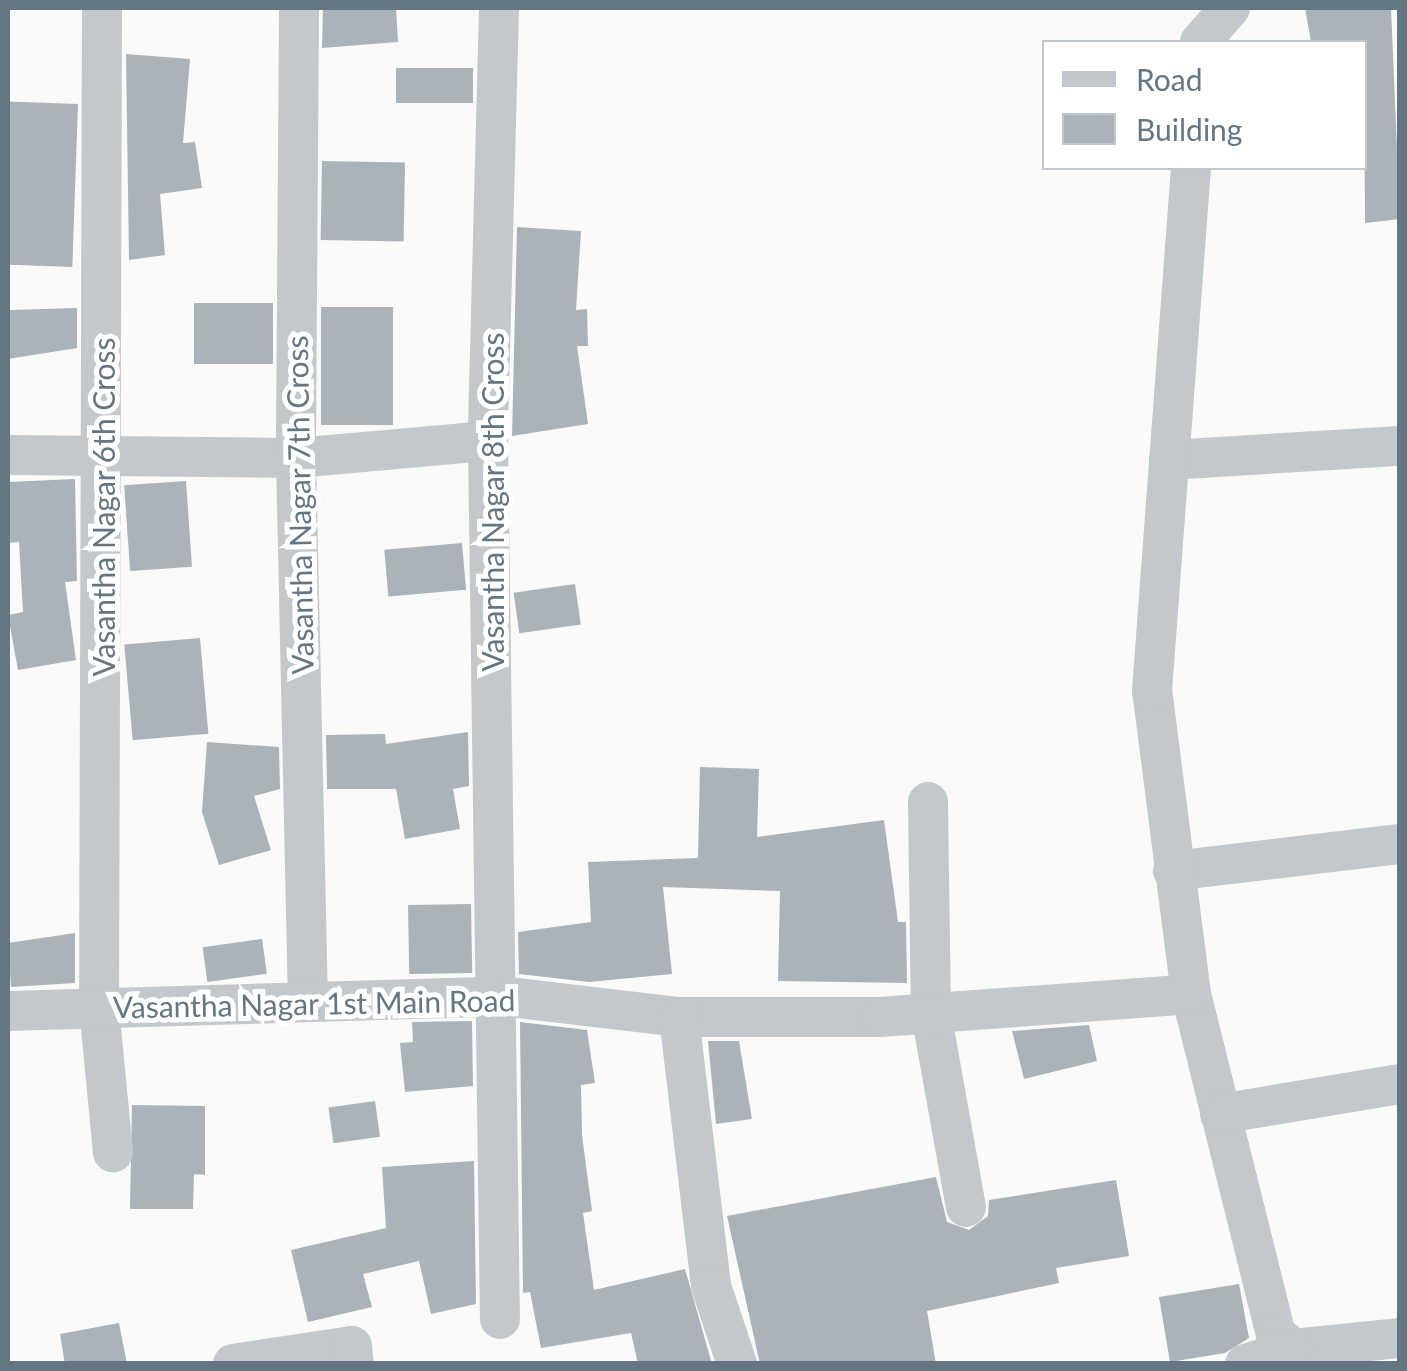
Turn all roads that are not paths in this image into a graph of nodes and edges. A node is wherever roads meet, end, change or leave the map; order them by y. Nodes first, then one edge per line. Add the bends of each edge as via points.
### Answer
1 (102, 8) edge
2 (299, 8) edge
3 (499, 8) edge
4 (1230, 8) edge
5 (1202, 40) edge
6 (1191, 170) edge
7 (488, 441) junction
8 (1400, 446) edge
9 (8, 455) edge
10 (104, 458) junction
11 (296, 458) junction
12 (1169, 460) junction
13 (928, 802) dead end
14 (1400, 844) edge
15 (1173, 871) junction
16 (1191, 994) junction
17 (500, 996) junction
18 (308, 1002) junction
19 (99, 1007) junction
20 (8, 1011) edge
21 (931, 1013) junction
22 (680, 1016) junction
23 (1400, 1084) edge
24 (1220, 1114) junction
25 (113, 1152) dead end
26 (966, 1207) dead end
27 (500, 1319) dead end
28 (1400, 1338) edge
29 (1293, 1349) junction
30 (232, 1364) edge
31 (354, 1364) edge
32 (737, 1364) edge
33 (1244, 1364) edge

1 - 10 street, Vasantha Nagar 6th Cross
2 - 11 street, Vasantha Nagar 7th Cross
3 - 7 street, Vasantha Nagar 8th Cross
4 - 5 street
6 - 12 street
7 - 11 street
7 - 17 street, Vasantha Nagar 8th Cross
8 - 12 street
9 - 10 street
10 - 11 street
10 - 19 street, Vasantha Nagar 6th Cross
11 - 18 street, Vasantha Nagar 7th Cross
12 - 15 street via 1152,691
13 - 21 street
14 - 15 street
15 - 16 street
16 - 21 street, Vasantha Nagar 1st Main Road
16 - 24 street
17 - 18 street, Vasantha Nagar 1st Main Road
17 - 22 street, Vasantha Nagar 1st Main Road
17 - 27 street, Vasantha Nagar 8th Cross
18 - 19 street, Vasantha Nagar 1st Main Road
19 - 20 street, Vasantha Nagar 1st Main Road
19 - 25 street, Vasantha Nagar 6th Cross
21 - 22 street, Vasantha Nagar 1st Main Road
21 - 26 street
22 - 32 street via 712,1286
23 - 24 street
24 - 29 street via 1267,1310
28 - 29 street
29 - 33 street
30 - 31 street via 352,1346

